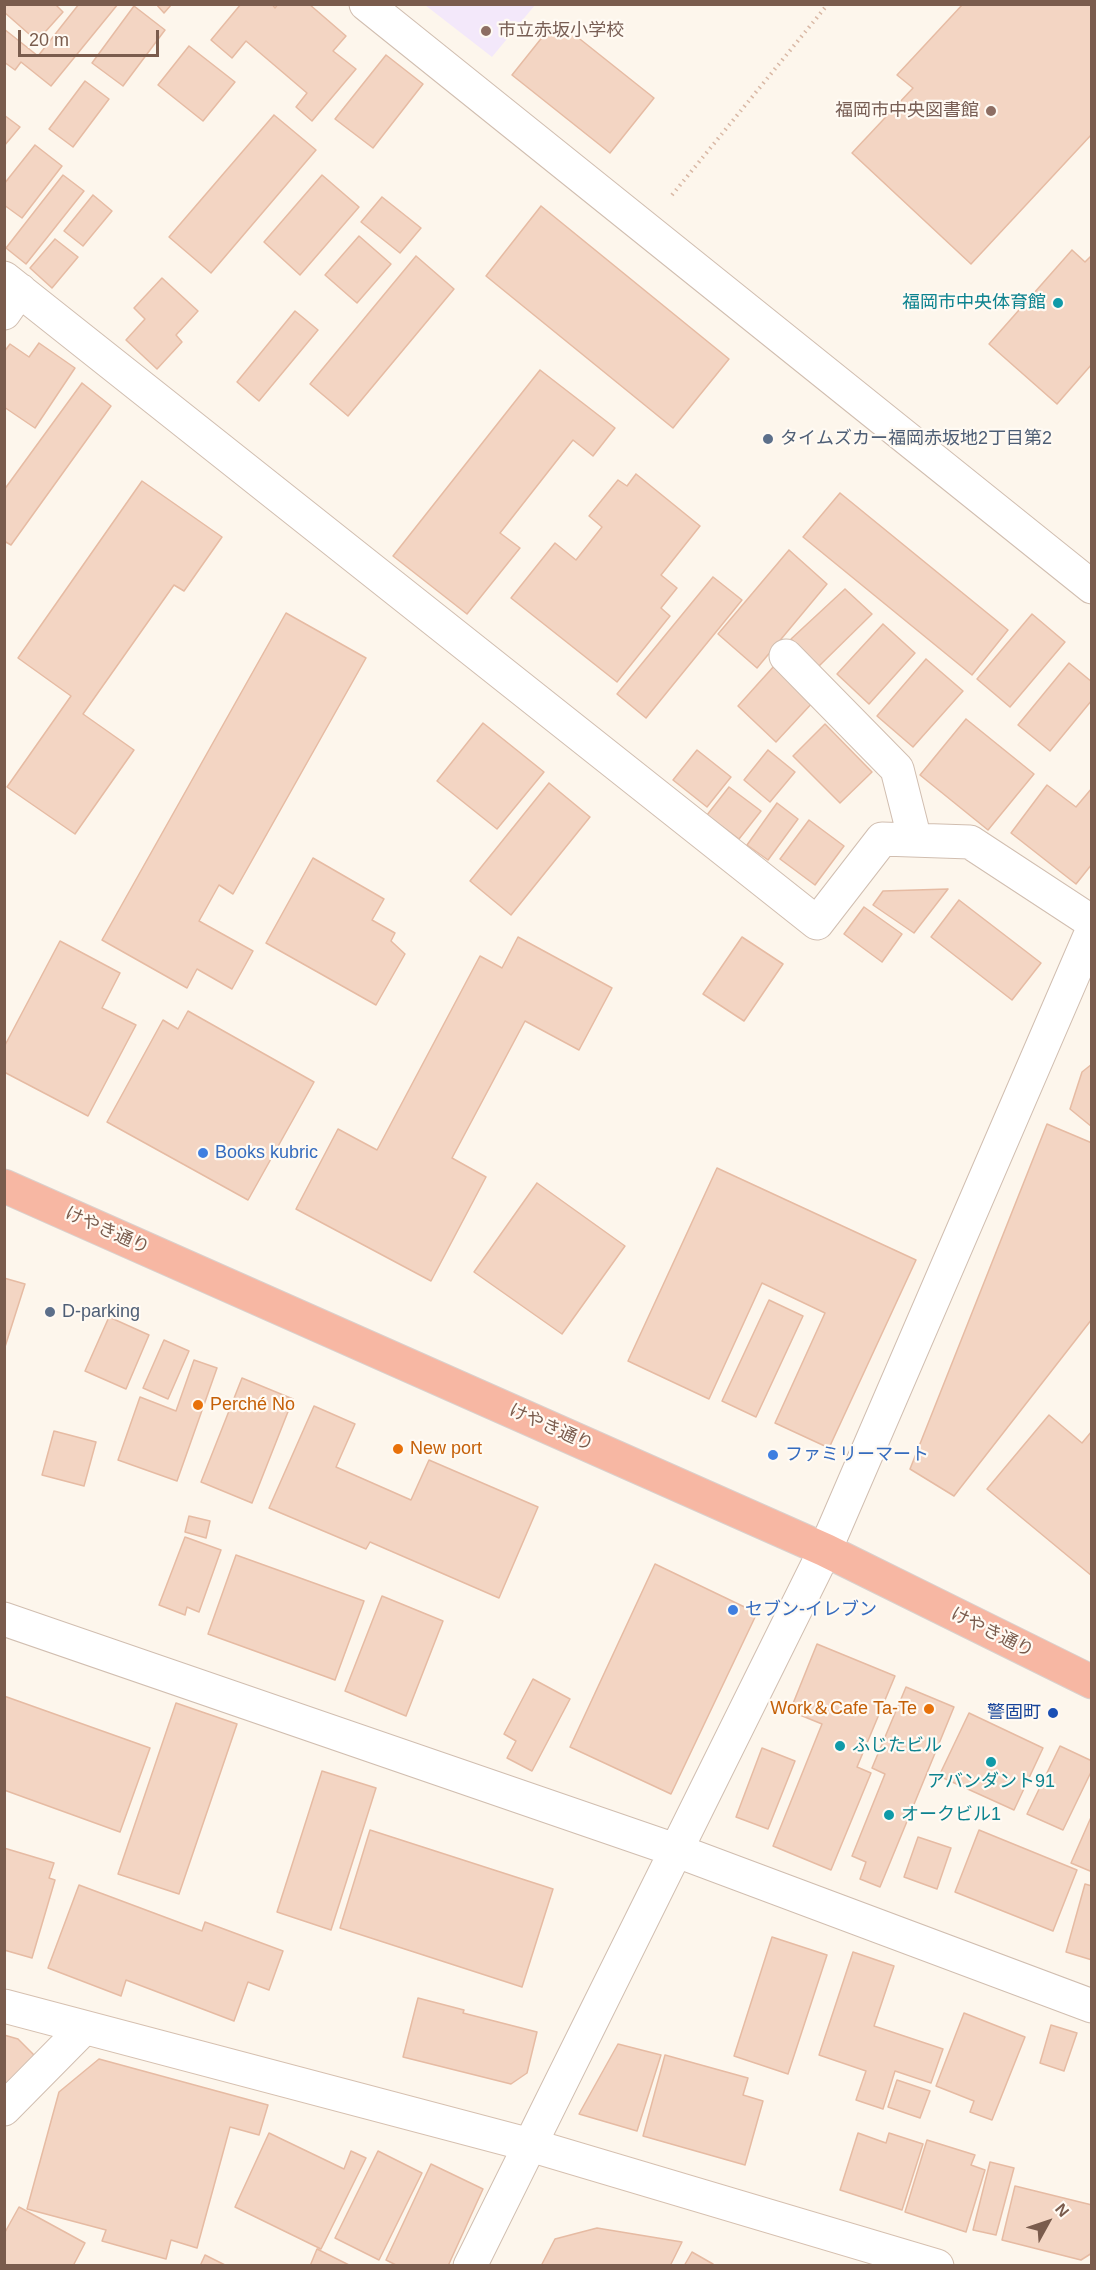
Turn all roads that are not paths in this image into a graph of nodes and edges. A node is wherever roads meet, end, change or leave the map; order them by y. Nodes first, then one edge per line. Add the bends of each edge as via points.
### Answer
1 (366, 4) edge
2 (10, 294) edge
3 (1092, 587) edge
4 (786, 656) dead end
5 (915, 840) junction
6 (1092, 922) edge
7 (1092, 931) edge
8 (4, 1186) edge
9 (825, 1550) junction
10 (4, 1619) edge
11 (1092, 1682) edge
12 (675, 1850) junction
13 (4, 2006) edge
14 (1092, 2006) edge
15 (83, 2029) junction
16 (4, 2109) edge
17 (530, 2145) junction
18 (470, 2265) edge
19 (937, 2265) edge

1 - 3 street
2 - 5 street via 817,923 882,839
4 - 5 street via 897,770
5 - 6 street via 970,842
7 - 9 street
8 - 9 highway, けやき通り
9 - 11 highway, けやき通り
9 - 12 street
10 - 12 street
12 - 14 street
12 - 17 street
13 - 15 street
15 - 16 street
15 - 17 street
17 - 18 street
17 - 19 street

